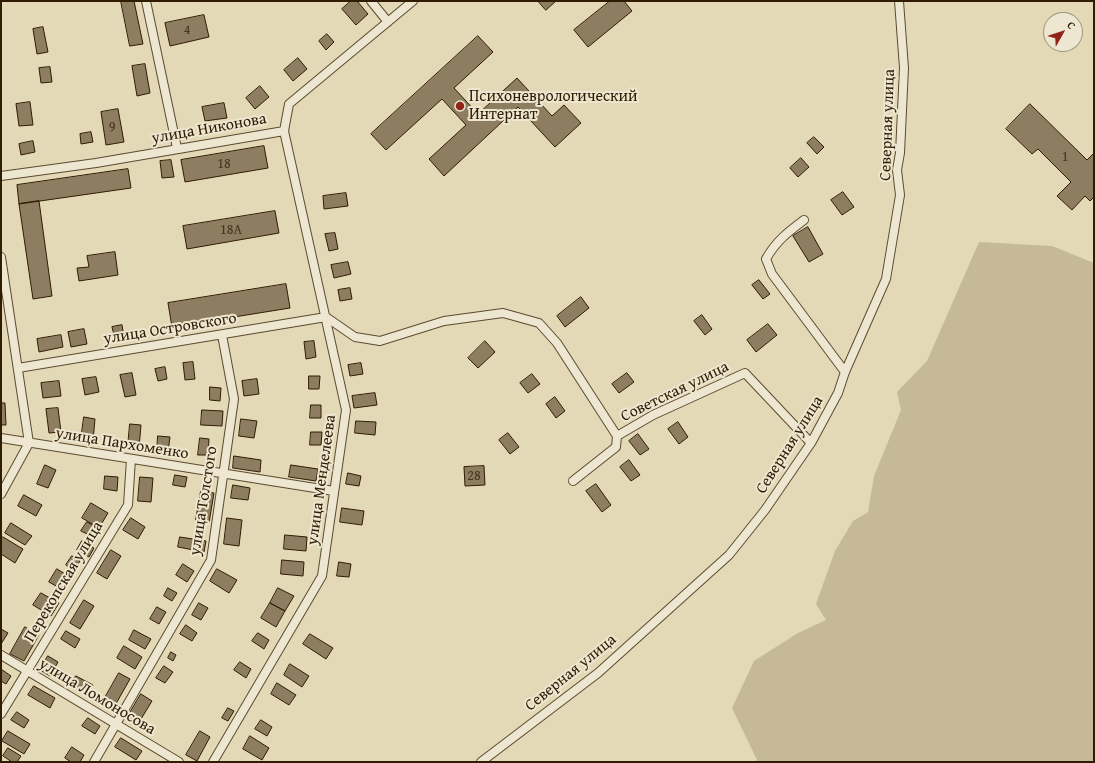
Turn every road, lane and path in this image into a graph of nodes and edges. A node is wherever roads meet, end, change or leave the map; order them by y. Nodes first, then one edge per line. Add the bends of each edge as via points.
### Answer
1 (146, 1) edge
2 (371, 1) edge
3 (413, 1) edge
4 (899, 1) edge
5 (388, 22) junction
6 (284, 131) junction
7 (177, 148) junction
8 (1, 176) edge
9 (804, 220) dead end
10 (1, 257) edge
11 (326, 317) junction
12 (222, 334) junction
13 (18, 368) junction
14 (845, 372) junction
15 (617, 436) junction
16 (1, 438) edge
17 (811, 443) junction
18 (29, 444) junction
19 (131, 459) junction
20 (224, 474) junction
21 (573, 481) dead end
22 (334, 490) junction
23 (1, 494) edge
24 (1, 655) edge
25 (27, 671) junction
26 (1, 714) edge
27 (116, 724) junction
28 (94, 762) edge
29 (179, 762) edge
30 (213, 762) edge
31 (481, 762) edge

1 - 7 street
2 - 5 street
3 - 5 street, улица Никонова
4 - 14 street, Северная улица via 904,68 897,170 900,195 886,279
5 - 6 street, улица Никонова via 289,104
6 - 7 street, улица Никонова
6 - 11 street, улица Менделеева
7 - 8 street, улица Никонова via 96,163
9 - 14 street via 772,247 766,259 772,274
10 - 13 street
11 - 12 street, улица Островского
11 - 15 street, Советская улица via 355,337 380,341 444,321 503,313 539,323 557,343
11 - 22 street, улица Менделеева via 346,410
12 - 13 street, улица Островского
12 - 20 street, улица Толстого via 234,399
13 - 18 street
14 - 17 street, Северная улица via 838,393
15 - 17 street, Советская улица via 653,415 745,373
15 - 21 street, Советская улица via 616,447
16 - 18 street, улица Пархоменко
17 - 31 street, Северная улица via 765,510 728,555 598,673
18 - 19 street, улица Пархоменко
18 - 23 street
19 - 20 street, улица Пархоменко
19 - 25 street, Перекопская улица via 128,505
20 - 22 street, улица Пархоменко
20 - 27 street, улица Толстого via 211,560
22 - 30 street, улица Менделеева via 322,576
24 - 25 street, улица Ломоносова
25 - 26 street, Перекопская улица
25 - 27 street, улица Ломоносова
27 - 28 street, улица Толстого
27 - 29 street, улица Ломоносова

